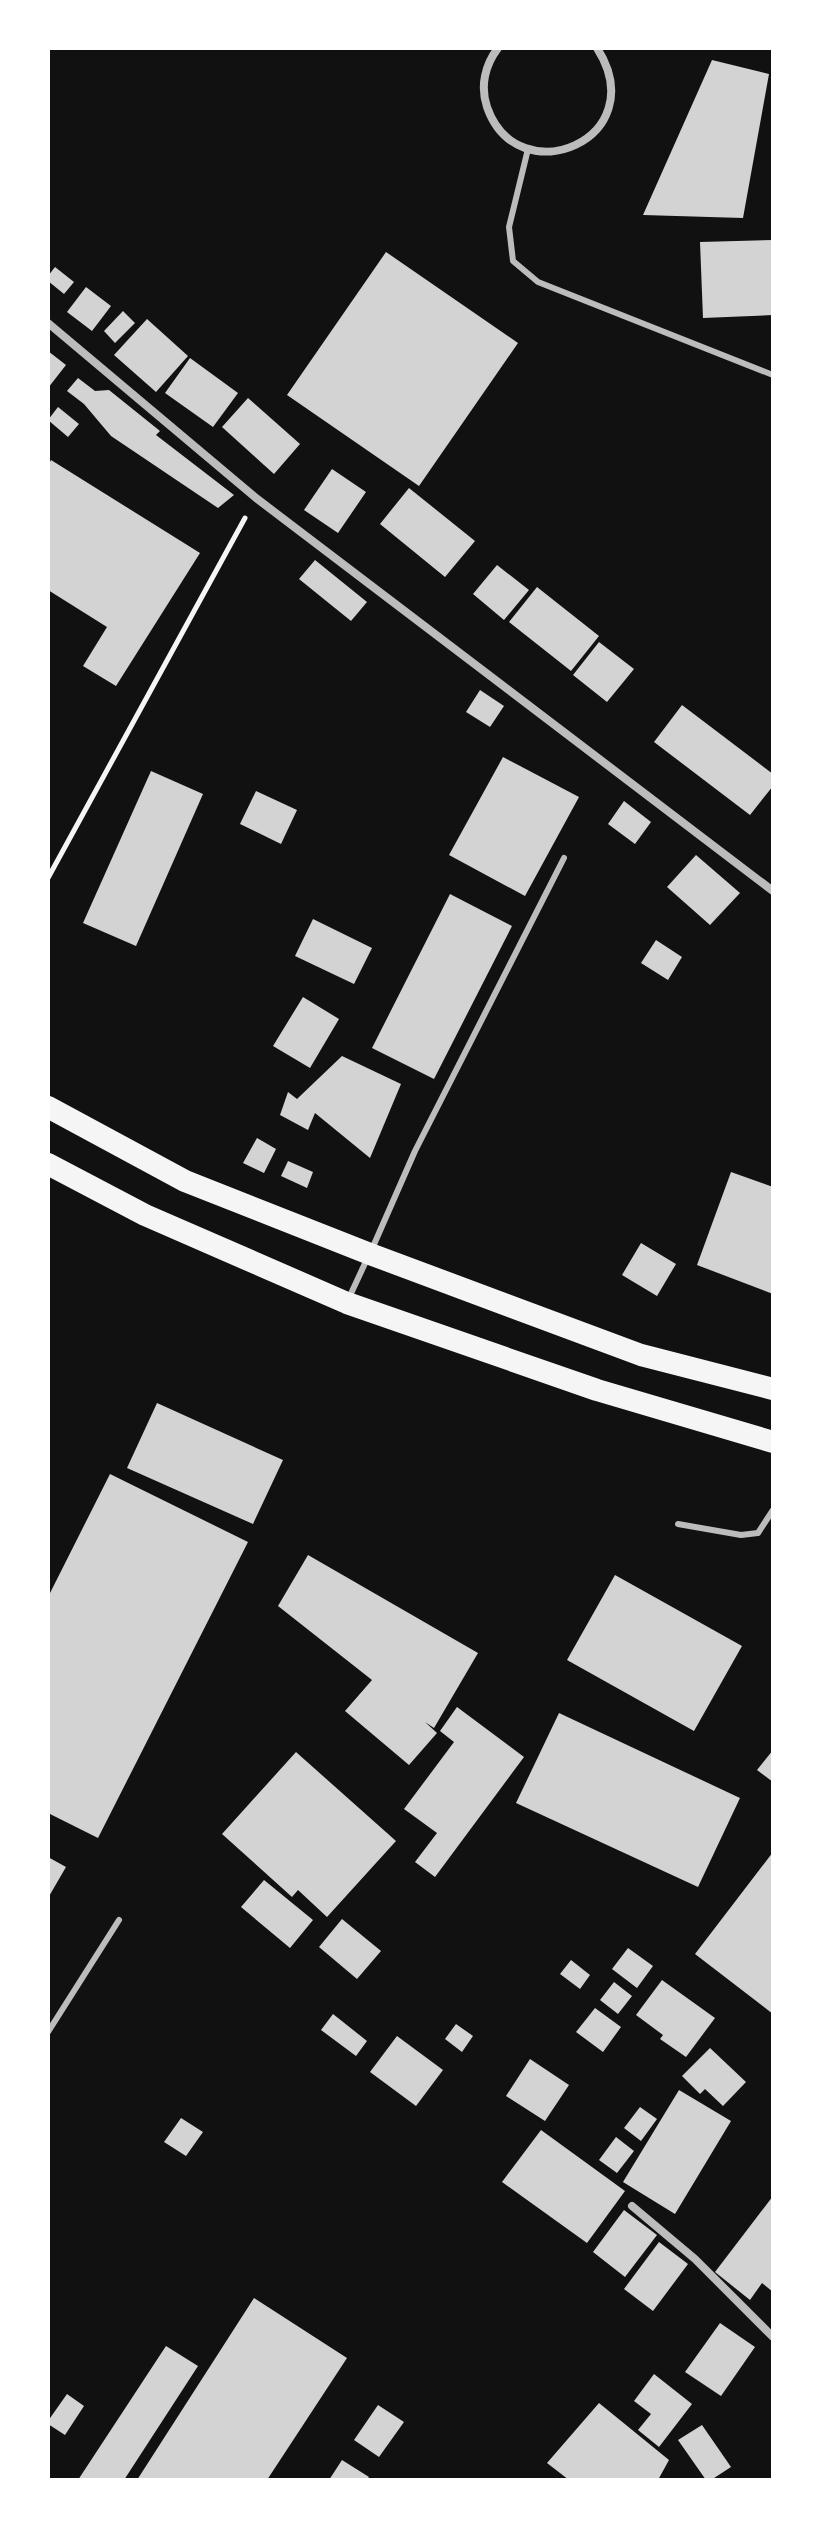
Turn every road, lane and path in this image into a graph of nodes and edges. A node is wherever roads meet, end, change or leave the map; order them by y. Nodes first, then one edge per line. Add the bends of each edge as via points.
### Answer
1 (597, 48) edge
2 (495, 49) edge
3 (528, 149) junction
4 (48, 323) edge
5 (773, 375) edge
6 (256, 498) junction
7 (564, 858) dead end
8 (48, 878) edge
9 (773, 891) edge
10 (48, 1107) edge
11 (48, 1164) edge
12 (370, 1254) junction
13 (347, 1303) junction
14 (773, 1389) edge
15 (773, 1442) edge
16 (773, 1510) edge
17 (678, 1524) dead end
18 (119, 1920) dead end
19 (48, 2032) edge
20 (632, 2206) dead end
21 (773, 2337) edge

1 - 3 street via 612,83 602,123 569,148
2 - 3 street via 485,72 484,96 491,118 506,137
3 - 5 lane via 509,227 513,261 538,282
4 - 6 street
6 - 8 path
6 - 9 street
7 - 12 lane via 415,1151
10 - 12 highway via 185,1181
11 - 13 highway via 145,1215
12 - 13 lane
12 - 14 highway via 641,1355
13 - 15 highway via 597,1390
16 - 17 lane via 758,1533
18 - 19 lane
20 - 21 street via 695,2259

